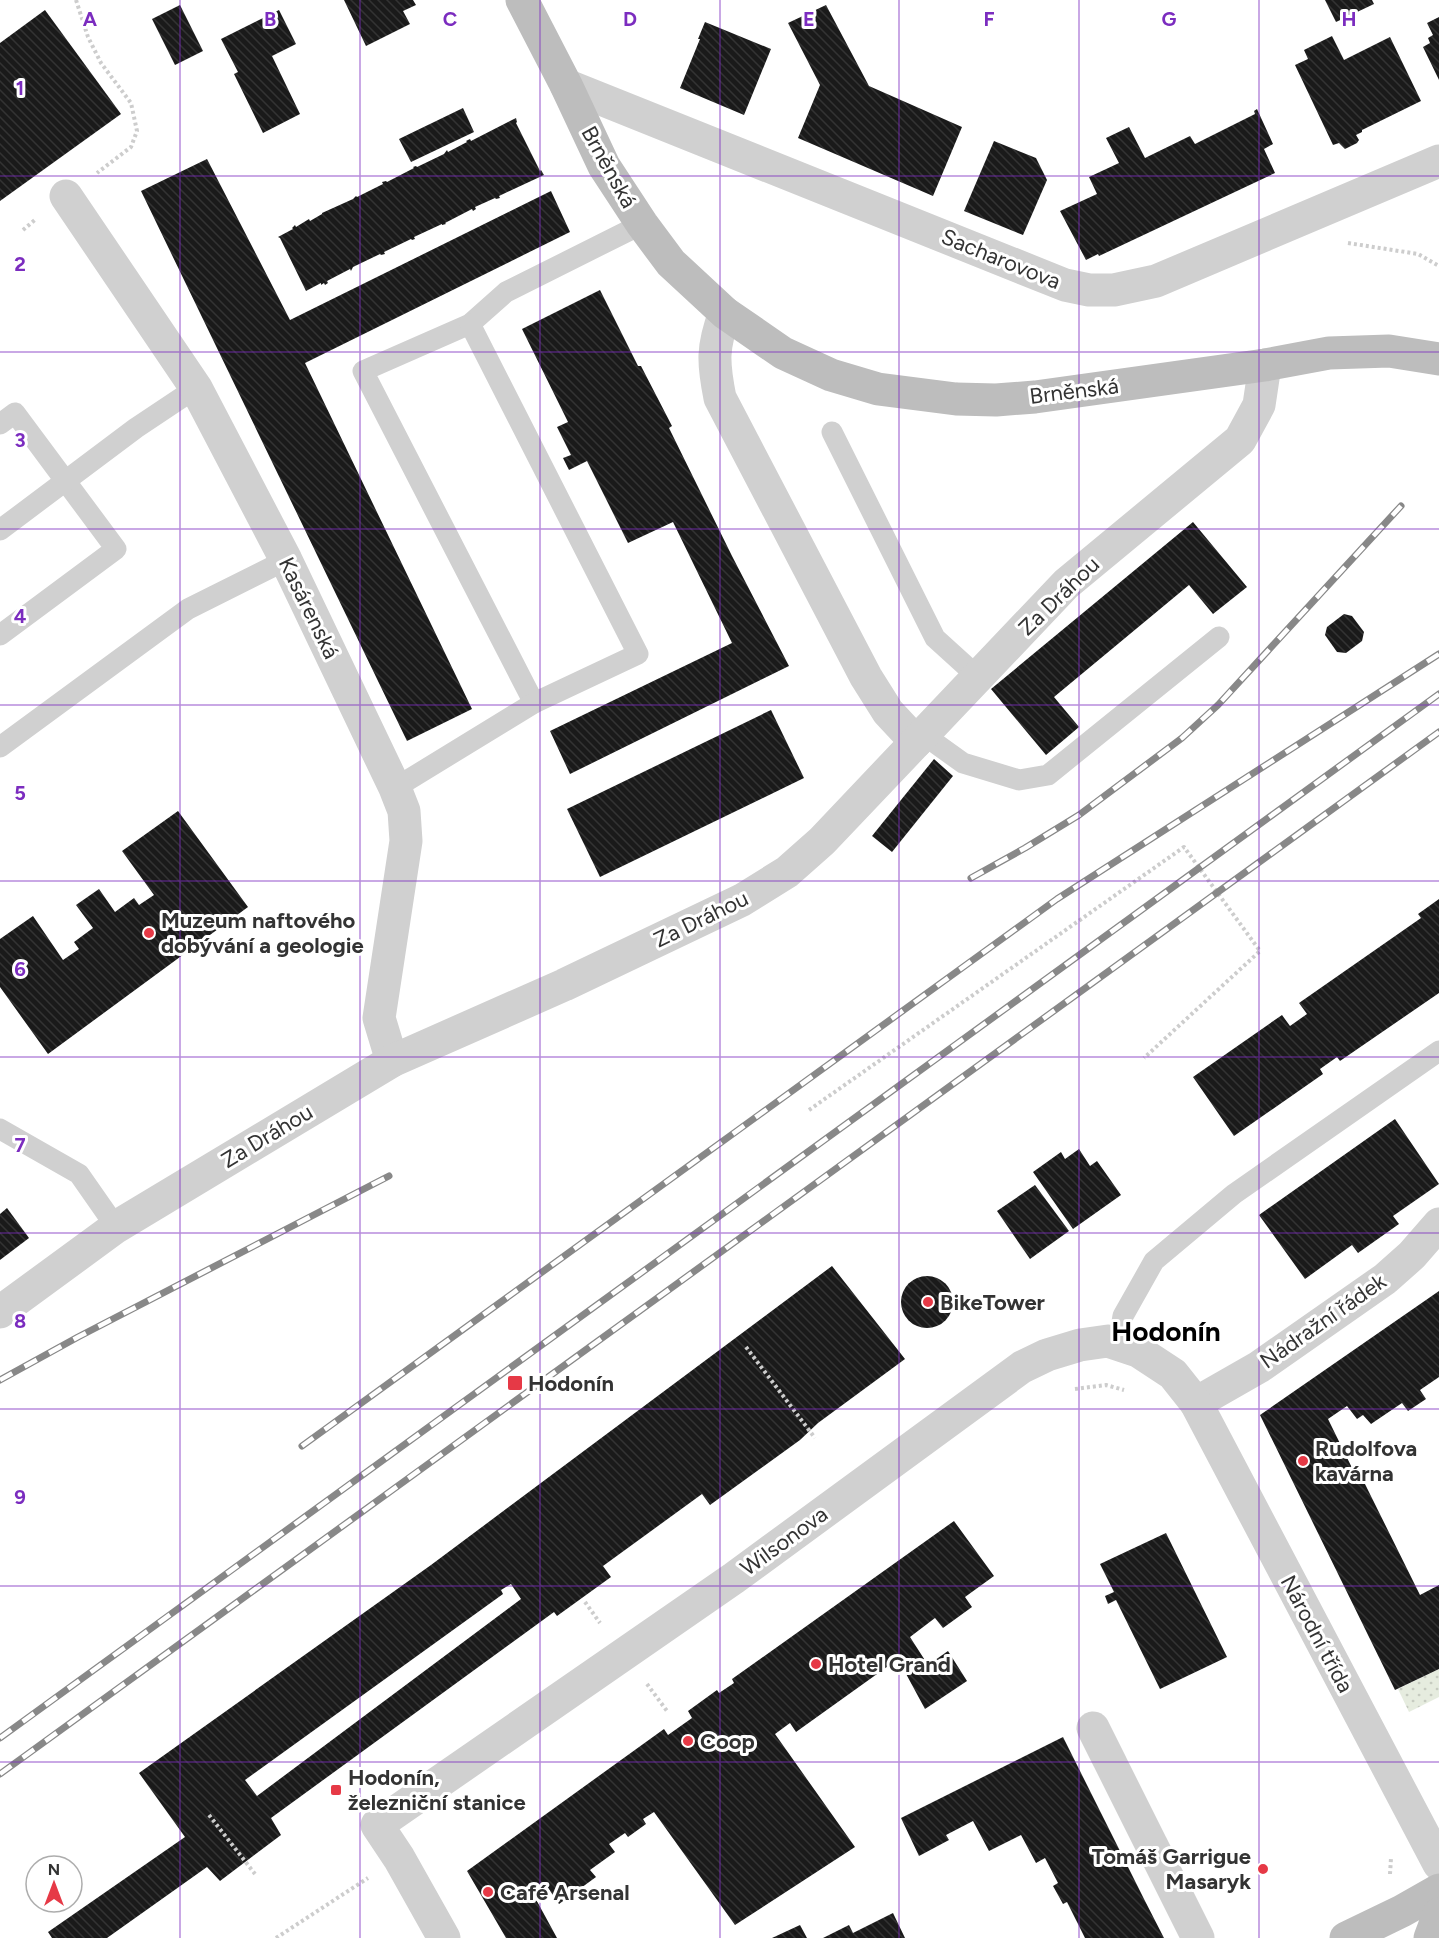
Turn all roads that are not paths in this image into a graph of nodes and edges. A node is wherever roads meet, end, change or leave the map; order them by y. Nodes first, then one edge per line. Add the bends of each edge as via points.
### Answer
1 (522, 0) edge
2 (566, 85) junction
3 (1439, 161) edge
4 (66, 196) road end
5 (642, 224) junction
6 (725, 313) junction
7 (470, 324) junction
8 (1439, 359) edge
9 (1265, 365) junction
10 (196, 388) junction
11 (0, 424) edge
12 (832, 432) dead end
13 (66, 481) junction
14 (0, 530) edge
15 (286, 560) junction
16 (0, 635) edge
17 (1219, 636) dead end
18 (978, 677) junction
19 (534, 703) junction
20 (920, 738) junction
21 (0, 747) edge
22 (395, 788) junction
23 (1439, 1051) edge
24 (392, 1061) junction
25 (0, 1129) edge
26 (1439, 1224) edge
27 (116, 1227) junction
28 (0, 1312) edge
29 (1118, 1345) junction
30 (1196, 1404) junction
31 (1094, 1728) dead end
32 (1439, 1864) edge
33 (1439, 1890) edge
34 (1439, 1914) edge
35 (444, 1938) edge
36 (1198, 1938) edge
37 (1346, 1938) edge
38 (1430, 1938) edge

1 - 2 main road, Brněnská
2 - 3 street, Sacharovova via 1065,285 1089,290 1114,290 1156,280
2 - 5 main road, Brněnská via 604,166
4 - 10 street, Kasárenská
5 - 6 main road, Brněnská via 671,263
5 - 7 lane via 506,292
6 - 9 main road, Brněnská via 783,353 831,375 878,388 956,399 1035,397
6 - 20 street via 714,349 720,398 866,677 888,712
7 - 19 lane via 638,654
7 - 19 lane via 363,371
8 - 9 main road, Brněnská via 1389,351 1341,352
9 - 18 street, Za Dráhou via 1259,405 1240,440 1066,584
10 - 13 lane
10 - 15 street, Kasárenská
11 - 13 lane via 15,413
12 - 18 lane via 935,638
13 - 14 lane
13 - 16 lane via 116,549
15 - 21 lane via 188,609
15 - 22 street, Kasárenská
17 - 20 lane via 1048,775 1018,780 963,763
18 - 20 street, Za Dráhou
19 - 22 lane
20 - 24 street, Za Dráhou via 822,841 787,872 742,900
22 - 24 street, Kasárenská via 404,811 406,841 379,1018
23 - 29 lane via 1234,1194 1154,1261 1123,1316
24 - 27 street, Za Dráhou
25 - 27 lane via 79,1174
26 - 30 street, Nádražní řádek via 1385,1279 1259,1367
27 - 28 street, Za Dráhou
29 - 30 street, Wilsonova via 1138,1351 1173,1374
29 - 35 street, Wilsonova via 1108,1341 1080,1345 1022,1366 734,1578 377,1825
30 - 32 street, Národní třída
31 - 36 street
33 - 37 main road
34 - 38 main road

